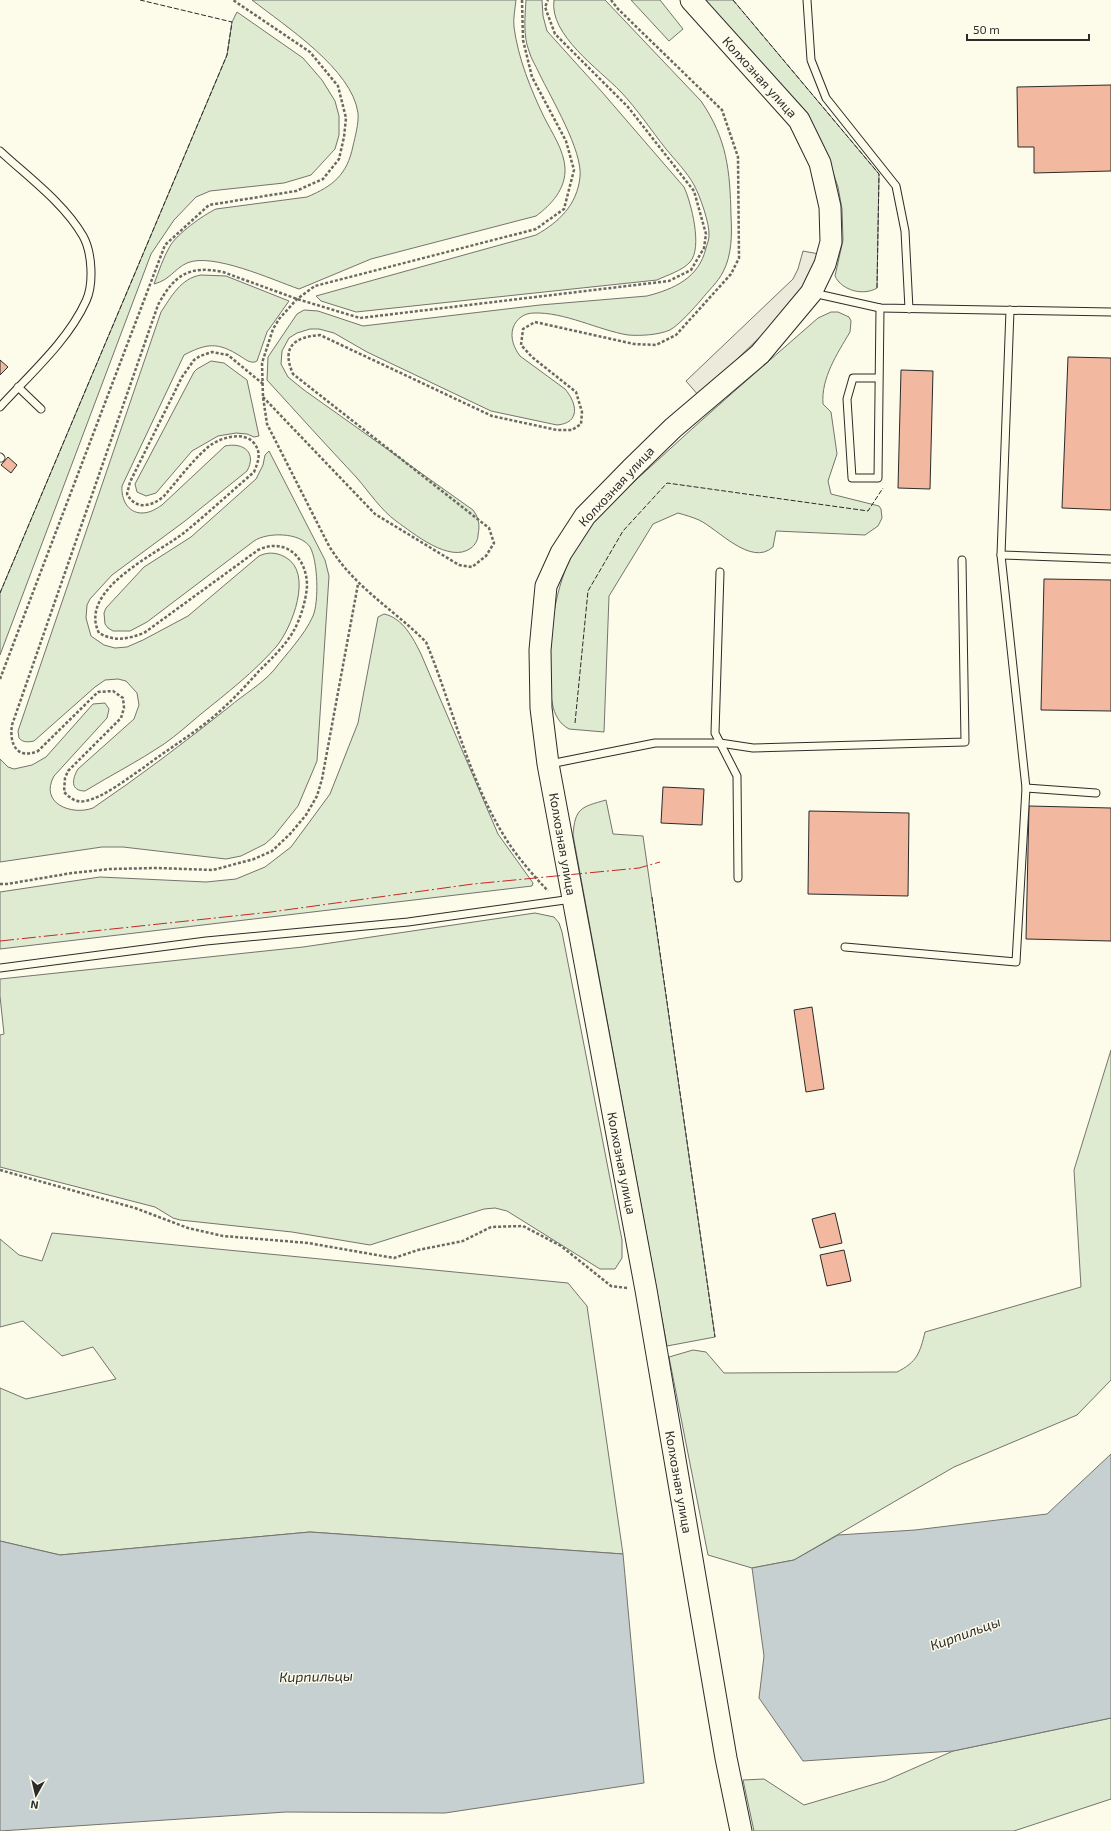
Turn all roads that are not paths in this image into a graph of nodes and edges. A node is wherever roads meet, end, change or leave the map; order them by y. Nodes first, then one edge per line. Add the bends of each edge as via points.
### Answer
1 (692, 0) edge
2 (808, 0) edge
3 (0, 151) edge
4 (811, 293) junction
5 (880, 308) junction
6 (909, 309) junction
7 (1010, 310) junction
8 (1111, 312) edge
9 (879, 378) junction
10 (18, 387) junction
11 (2, 402) edge
12 (41, 409) dead end
13 (1001, 555) junction
14 (1111, 559) edge
15 (962, 560) dead end
16 (720, 572) dead end
17 (720, 743) junction
18 (548, 764) junction
19 (1026, 788) junction
20 (1096, 793) dead end
21 (738, 878) dead end
22 (566, 900) junction
23 (845, 947) dead end
24 (0, 968) edge
25 (740, 1831) edge

1 - 4 main road, Колхозная улица via 798,120 820,163 830,207 831,242 825,264
2 - 6 lane via 811,60 826,98 896,186 904,231
3 - 10 lane via 66,212 84,237 91,256 87,300 67,333
4 - 5 lane
4 - 18 main road, Колхозная улица via 760,354 673,428 585,516 561,553 546,586 540,650 541,708
5 - 6 lane
5 - 9 lane
6 - 7 lane
7 - 8 lane
7 - 13 lane
9 - 9 lane via 878,478 852,478 849,392 853,378
10 - 11 lane
10 - 12 lane
13 - 14 lane
13 - 19 lane
15 - 17 lane via 965,742 753,748
16 - 17 lane via 715,732
17 - 18 lane via 655,743
17 - 21 lane via 737,776
18 - 22 main road, Колхозная улица
19 - 20 lane
19 - 23 lane via 1016,962
22 - 24 lane via 408,922 206,941
22 - 25 main road, Колхозная улица via 646,1290

